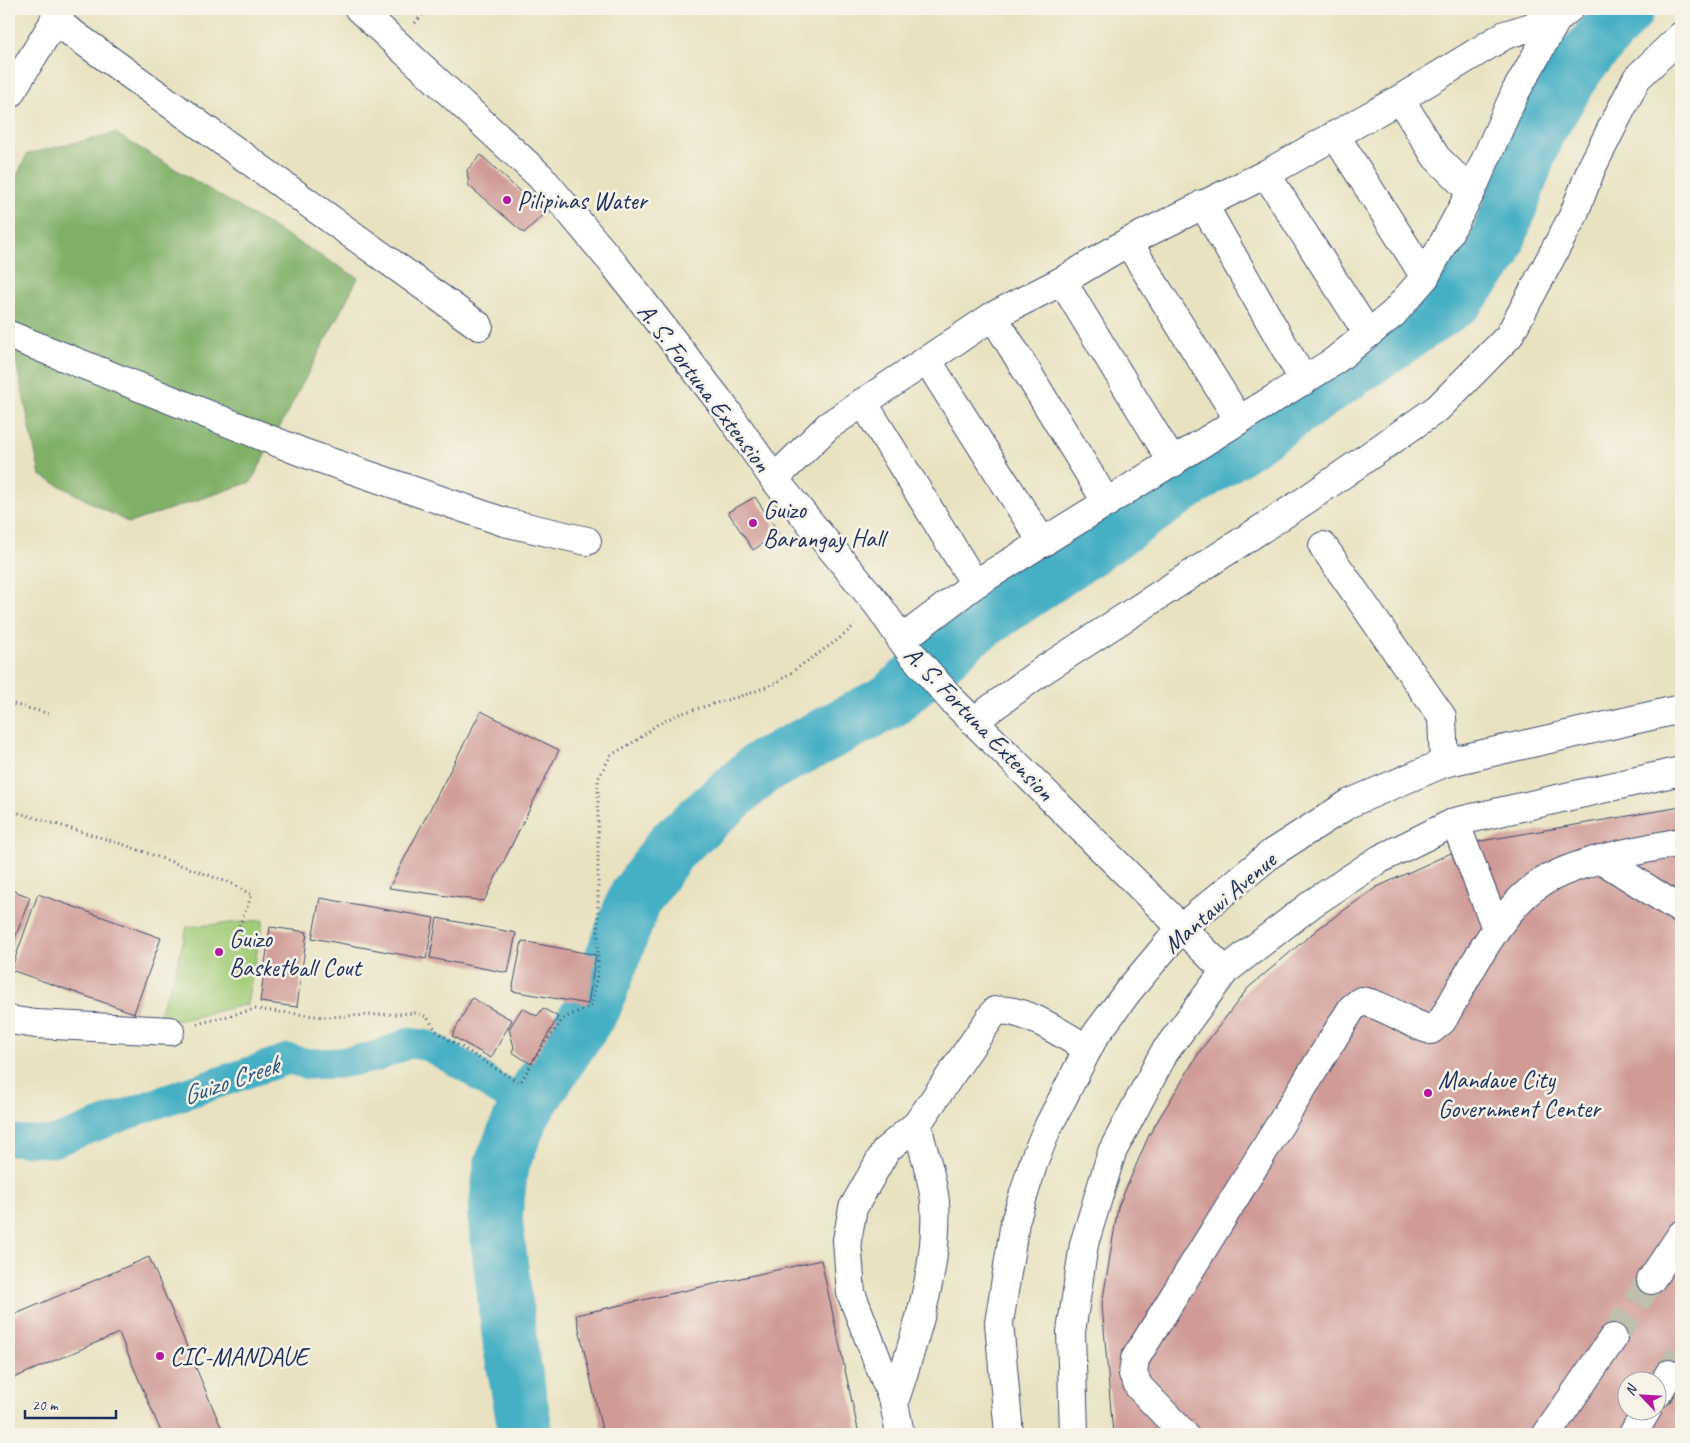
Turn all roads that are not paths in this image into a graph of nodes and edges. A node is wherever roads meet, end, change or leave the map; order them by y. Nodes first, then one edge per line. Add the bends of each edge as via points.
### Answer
1 (359, 9) edge
2 (58, 14) edge
3 (1563, 14) edge
4 (1681, 36) edge
5 (9, 95) edge
6 (1400, 99) junction
7 (1334, 135) junction
8 (1266, 174) junction
9 (1471, 192) junction
10 (1202, 204) junction
11 (1128, 242) junction
12 (1425, 277) junction
13 (1062, 281) junction
14 (994, 316) junction
15 (479, 326) dead end
16 (1368, 334) junction
17 (9, 336) edge
18 (927, 360) junction
19 (1304, 381) junction
20 (863, 402) junction
21 (1239, 420) junction
22 (1172, 463) junction
23 (774, 479) junction
24 (1107, 503) junction
25 (586, 541) dead end
26 (1043, 543) junction
27 (1323, 546) dead end
28 (975, 584) junction
29 (906, 647) junction
30 (1681, 709) edge
31 (974, 721) junction
32 (1444, 763) junction
33 (1681, 771) edge
34 (1455, 822) junction
35 (1681, 842) edge
36 (1601, 859) junction
37 (1681, 910) edge
38 (1182, 927) junction
39 (1496, 928) junction
40 (1225, 971) junction
41 (9, 1020) edge
42 (170, 1031) road end
43 (1087, 1049) junction
44 (917, 1124) junction
45 (1681, 1236) edge
46 (1651, 1280) tunnel mouth
47 (1612, 1338) tunnel mouth
48 (894, 1403) junction
49 (1641, 1420) edge
50 (900, 1434) edge
51 (1009, 1434) edge
52 (1074, 1434) edge
53 (1184, 1434) edge
54 (1547, 1434) edge
55 (1632, 1434) edge

1 - 23 street, A. S. Fortuna Extension via 540,176 616,267 718,399
2 - 5 street
2 - 15 street
3 - 6 street via 1505,35
3 - 9 street via 1516,91
4 - 31 street via 1637,78 1592,167 1572,216 1509,336 1438,408 1306,500 1039,673
6 - 7 street
6 - 9 street via 1436,157
7 - 8 street
7 - 12 street
8 - 10 street
8 - 16 street
9 - 12 street
10 - 11 street
10 - 19 street
11 - 13 street
11 - 21 street
12 - 16 street via 1393,314
13 - 14 street
13 - 22 street
14 - 18 street
14 - 24 street
16 - 19 street
17 - 25 street via 304,453 504,522
18 - 20 street
18 - 26 street
19 - 21 street
20 - 23 street via 828,426
20 - 28 street
21 - 22 street
22 - 24 street
23 - 29 street, A. S. Fortuna Extension via 878,605
24 - 26 street
26 - 28 street
27 - 32 street via 1442,717
28 - 29 street
29 - 31 street, A. S. Fortuna Extension
30 - 32 street, Mantawi Avenue
31 - 38 street, A. S. Fortuna Extension
32 - 38 street, Mantawi Avenue via 1350,803 1272,853
33 - 34 street
34 - 39 street
34 - 40 street via 1380,860 1313,903
35 - 36 street
36 - 37 street
36 - 39 street via 1560,874 1532,889
38 - 40 street, A. S. Fortuna Extension
38 - 43 street, Mantawi Avenue via 1129,990
39 - 53 street via 1442,1021 1431,1030 1372,1003 1360,1001 1352,1008 1135,1359 1133,1374 1139,1386
40 - 52 street via 1164,1053 1112,1152 1084,1244 1071,1332
41 - 42 street
43 - 44 street via 1012,1011 994,1010
43 - 51 street, Mantawi Avenue via 1044,1135 1015,1222 999,1323
44 - 48 street via 935,1201 933,1258 923,1306
44 - 48 street via 886,1150 853,1208 847,1240 851,1293
45 - 46 street
47 - 54 street
48 - 50 street
49 - 55 street

